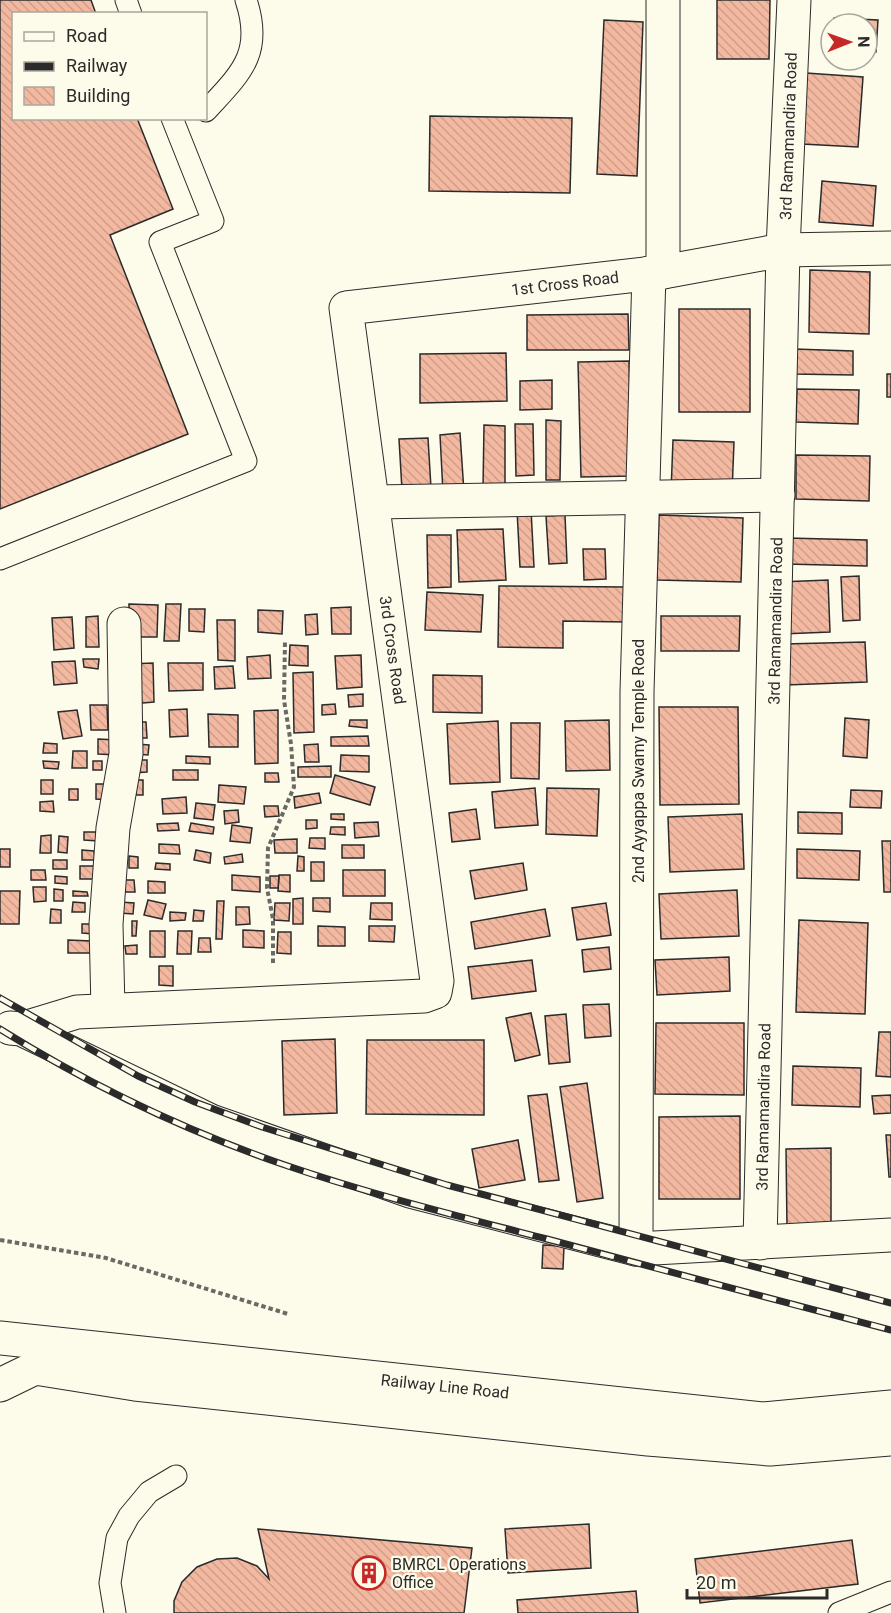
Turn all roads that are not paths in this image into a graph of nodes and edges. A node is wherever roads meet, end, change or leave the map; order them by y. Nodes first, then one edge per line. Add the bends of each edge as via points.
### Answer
1 (246, 0) edge
2 (663, 0) edge
3 (794, 0) edge
4 (207, 110) edge
5 (194, 120) edge
6 (176, 128) edge
7 (891, 248) edge
8 (783, 250) junction
9 (656, 273) junction
10 (346, 308) joint
11 (778, 495) junction
12 (642, 497) junction
13 (374, 502) junction
14 (0, 559) edge
15 (124, 624) dead end
16 (108, 1010) junction
17 (10, 1028) edge
18 (891, 1235) edge
19 (760, 1243) junction
20 (636, 1249) junction
21 (0, 1338) edge
22 (0, 1385) edge
23 (891, 1407) edge
24 (891, 1439) edge
25 (176, 1476) dead end
26 (891, 1592) edge
27 (115, 1613) edge
28 (838, 1613) edge

1 - 4 lane via 252,22 247,62
2 - 9 street, 2nd Ayyappa Swamy Temple Road
3 - 8 street, 3rd Ramamandira Road
5 - 6 lane
6 - 14 lane via 213,221 160,242 246,461
7 - 8 street, 1st Cross Road
8 - 9 street, 1st Cross Road
8 - 11 street, 3rd Ramamandira Road
9 - 10 street, 1st Cross Road
9 - 12 street, 2nd Ayyappa Swamy Temple Road
10 - 13 street, 3rd Cross Road
11 - 12 street
11 - 19 street, 3rd Ramamandira Road
12 - 13 street
12 - 20 street, 2nd Ayyappa Swamy Temple Road via 637,692
13 - 16 street, 3rd Cross Road via 437,981 435,992 424,996
15 - 16 street via 126,754 113,828 106,924
16 - 17 street via 77,1012
17 - 20 street via 211,1121 410,1191
18 - 19 street
19 - 20 street
21 - 23 street, Railway Line Road via 764,1419
22 - 24 street via 35,1368 135,1384 648,1439 770,1449
25 - 27 lane via 149,1492 117,1538 110,1582
26 - 28 lane

